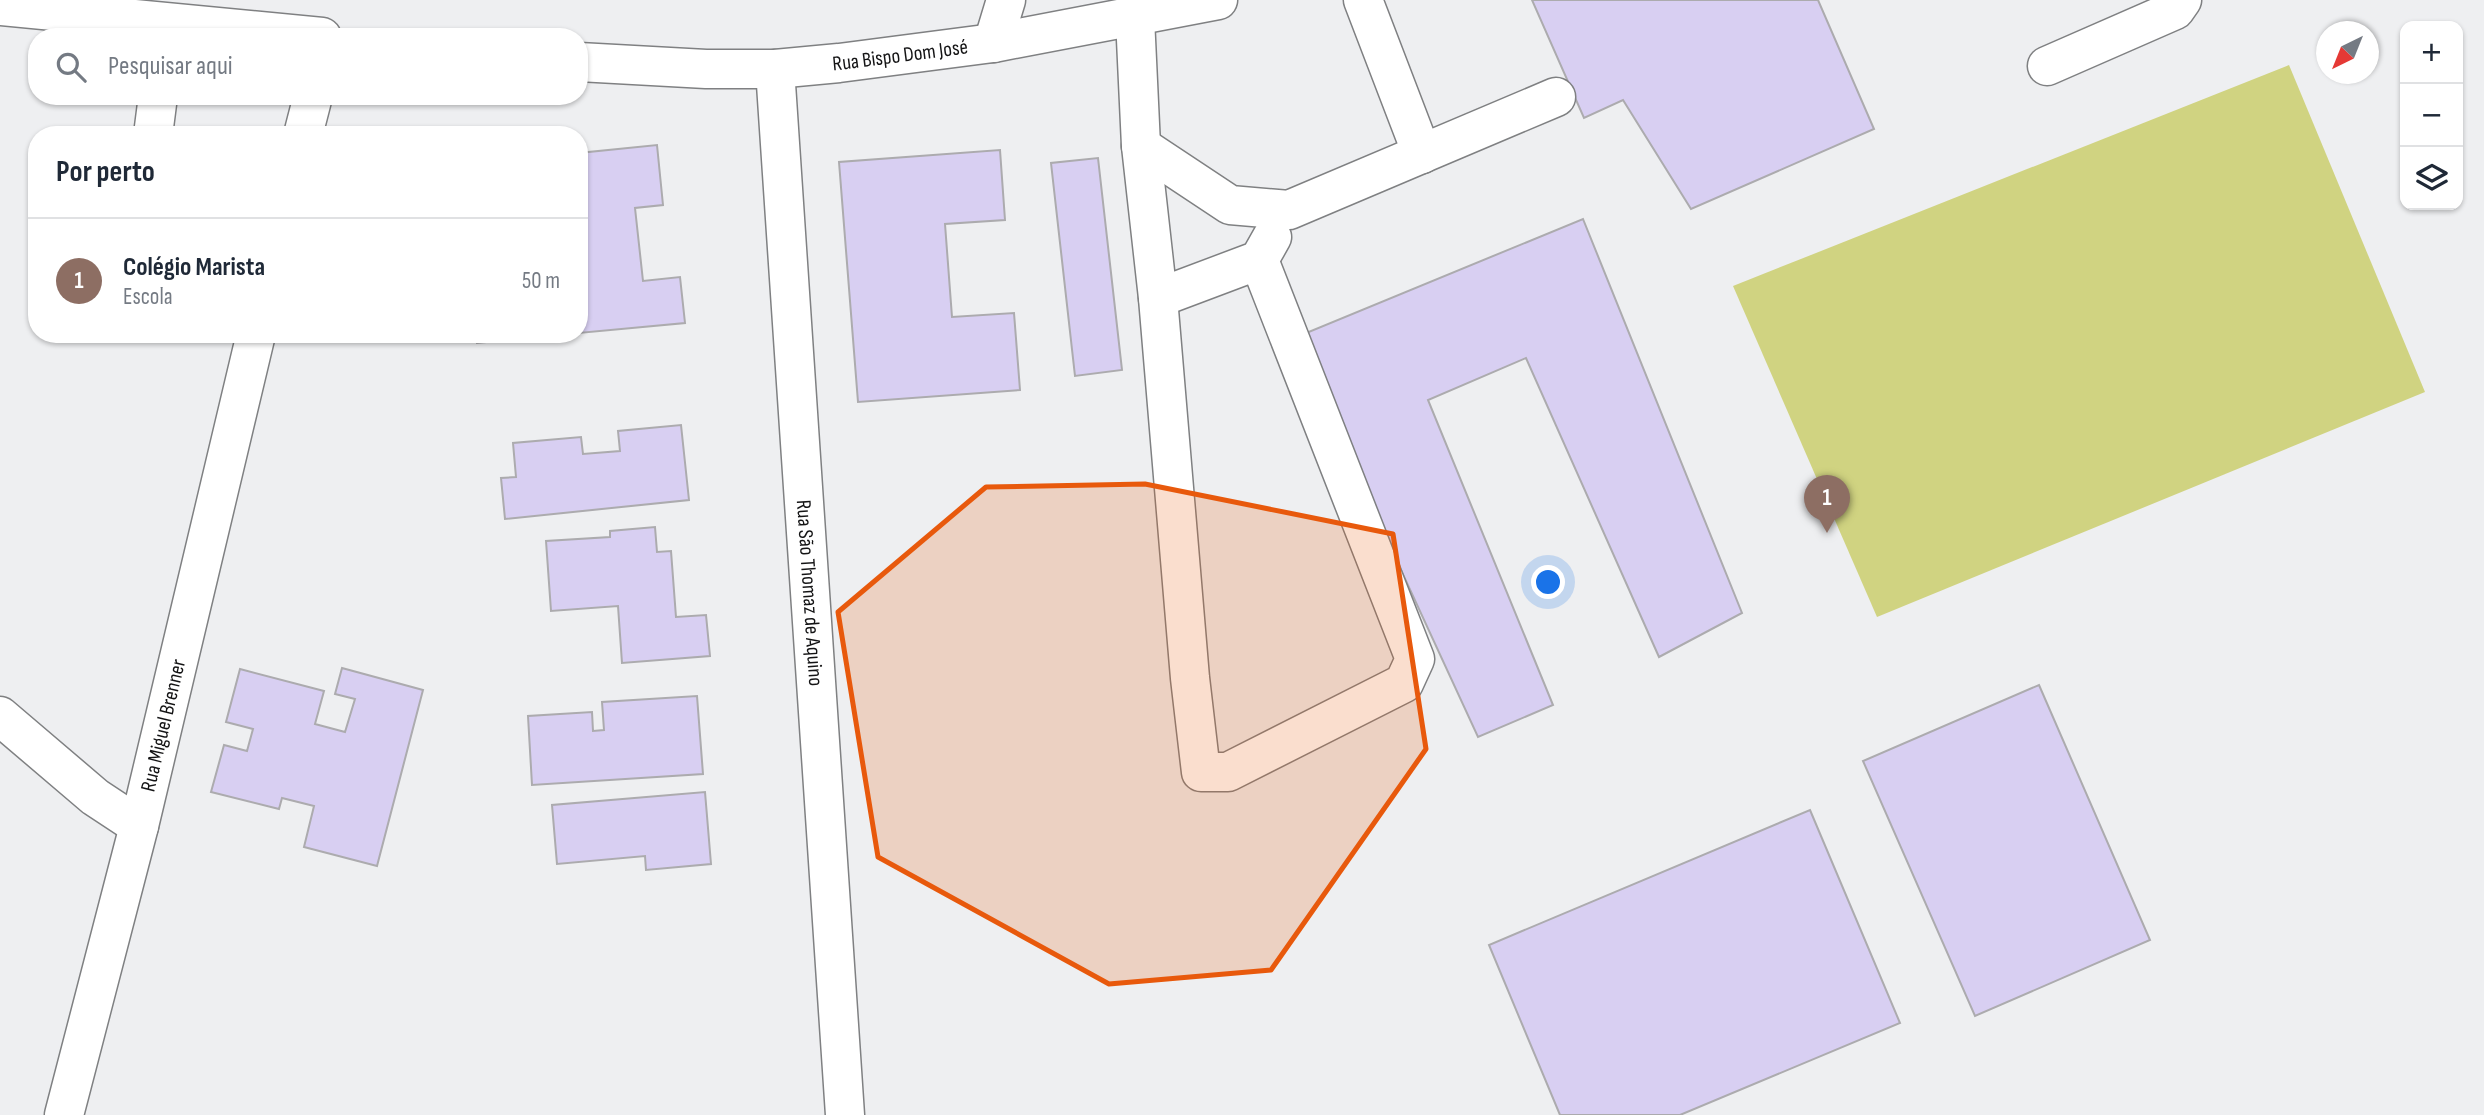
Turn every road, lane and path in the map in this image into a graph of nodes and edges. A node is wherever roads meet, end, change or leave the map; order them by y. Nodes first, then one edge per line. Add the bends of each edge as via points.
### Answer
1 (1006, 0) edge
2 (1218, 0) edge
3 (1363, 0) edge
4 (2182, 0) edge
5 (0, 6) edge
6 (1135, 18) junction
7 (154, 20) edge
8 (233, 28) edge
9 (993, 43) junction
10 (588, 62) edge
11 (2047, 66) dead end
12 (775, 69) junction
13 (1556, 97) dead end
14 (157, 105) edge
15 (311, 105) edge
16 (154, 126) edge
17 (305, 126) edge
18 (1141, 146) junction
19 (1422, 154) junction
20 (1289, 210) junction
21 (1259, 260) junction
22 (1158, 298) junction
23 (254, 343) edge
24 (0, 716) edge
25 (139, 825) junction
26 (64, 1115) edge
27 (845, 1115) edge

1 - 9 street
2 - 6 street, Rua Bispo Dom José
3 - 19 street
4 - 11 street via 2175,10
5 - 7 street
6 - 9 street, Rua Bispo Dom José
6 - 18 street
7 - 8 street
9 - 12 street, Rua Bispo Dom José
10 - 12 street, Rua Bispo Dom José
12 - 27 street, Rua São Thomaz de Aquino
13 - 19 street
14 - 16 street
15 - 17 street
18 - 20 street via 1230,205
18 - 22 street
19 - 20 street
20 - 21 street
21 - 22 street
21 - 22 street via 1415,659 1404,683 1228,772 1201,772
23 - 25 street, Rua Miguel Brenner
24 - 25 street via 95,797
25 - 26 street, Rua Miguel Brenner

